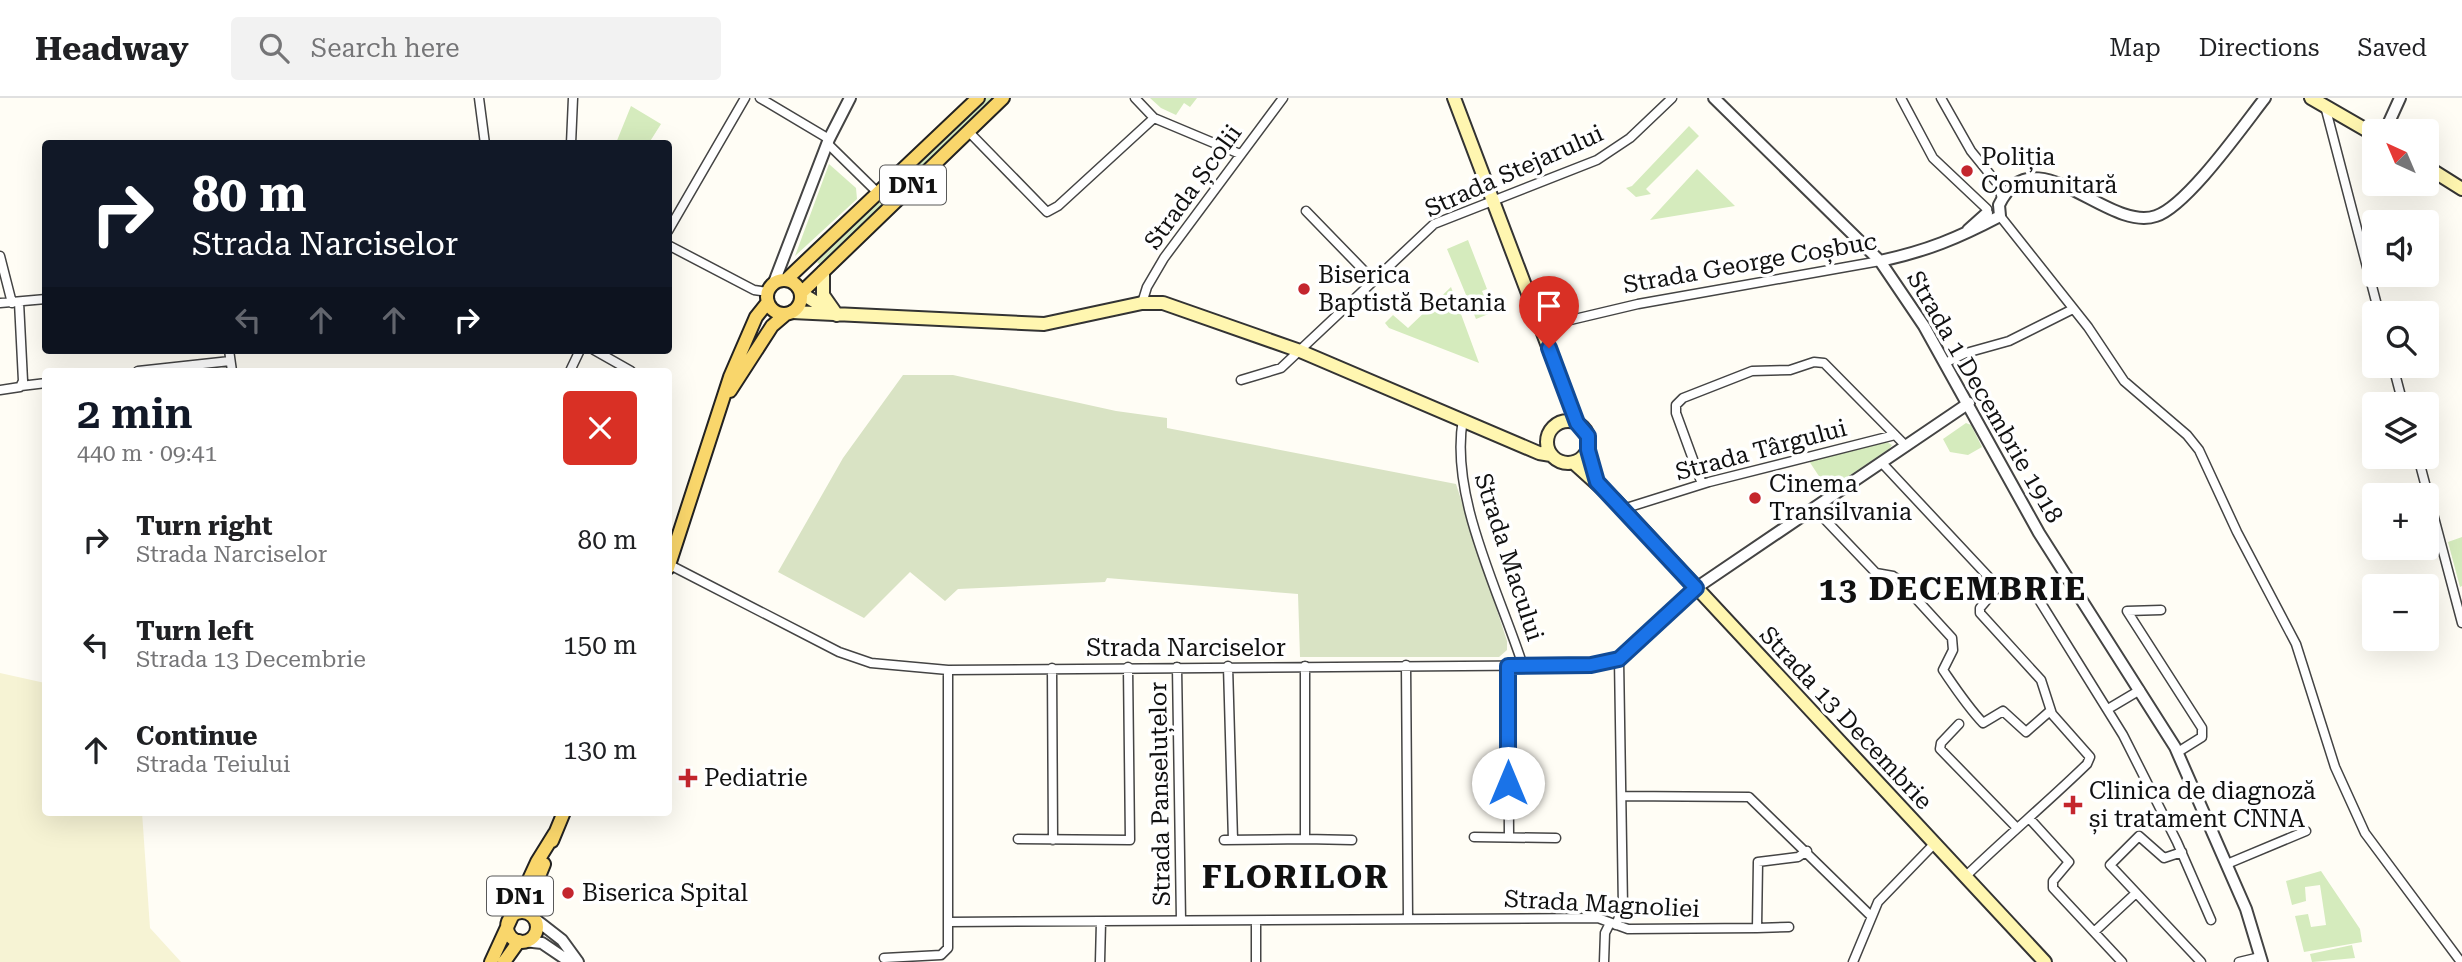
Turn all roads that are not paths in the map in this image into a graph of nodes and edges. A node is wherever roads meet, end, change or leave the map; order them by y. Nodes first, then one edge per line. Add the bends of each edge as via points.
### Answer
1 (479, 98) edge
2 (573, 98) edge
3 (745, 98) edge
4 (760, 98) edge
5 (850, 98) edge
6 (978, 98) edge
7 (1003, 98) edge
8 (1135, 98) edge
9 (1283, 98) edge
10 (1454, 98) edge
11 (1672, 98) edge
12 (1714, 98) edge
13 (1901, 98) edge
14 (1941, 98) edge
15 (2265, 98) edge
16 (2312, 98) edge
17 (2400, 98) edge
18 (2325, 106) junction
19 (1154, 118) junction
20 (2390, 119) edge
21 (2362, 127) edge
22 (968, 131) junction
23 (484, 140) edge
24 (571, 140) edge
25 (828, 141) junction
26 (1240, 154) junction
27 (2440, 175) edge
28 (2462, 189) edge
29 (879, 194) junction
30 (1492, 201) junction
31 (1995, 210) junction
32 (1306, 211) dead end
33 (672, 224) edge
34 (672, 247) edge
35 (0, 256) edge
36 (1880, 261) junction
37 (823, 272) junction
38 (786, 280) junction
39 (1373, 280) junction
40 (770, 293) junction
41 (801, 293) junction
42 (42, 299) edge
43 (2376, 301) edge
44 (15, 302) junction
45 (0, 303) edge
46 (1142, 303) junction
47 (2073, 309) junction
48 (789, 313) junction
49 (837, 315) junction
50 (1541, 327) junction
51 (1300, 351) junction
52 (229, 354) edge
53 (601, 354) edge
54 (230, 361) junction
55 (1947, 362) junction
56 (166, 368) edge
57 (231, 368) edge
58 (626, 368) edge
59 (1241, 380) dead end
60 (42, 383) edge
61 (21, 386) junction
62 (0, 390) edge
63 (1565, 391) junction
64 (723, 400) junction
65 (1969, 403) junction
66 (1463, 419) junction
67 (1560, 423) junction
68 (1577, 423) junction
69 (1895, 435) junction
70 (1515, 441) junction
71 (1547, 441) junction
72 (1906, 446) junction
73 (1588, 450) junction
74 (1551, 455) junction
75 (1574, 463) junction
76 (1882, 463) junction
77 (2422, 469) edge
78 (1597, 482) junction
79 (1702, 484) junction
80 (1814, 508) junction
81 (1623, 509) junction
82 (672, 558) edge
83 (672, 568) edge
84 (2031, 587) dead end
85 (1696, 588) junction
86 (2458, 591) edge
87 (2161, 610) dead end
88 (2461, 613) edge
89 (2462, 623) edge
90 (1619, 659) junction
91 (1406, 665) junction
92 (1228, 666) junction
93 (1305, 666) junction
94 (1508, 666) junction
95 (1523, 666) junction
96 (1128, 667) junction
97 (1177, 667) junction
98 (1052, 668) junction
99 (948, 670) junction
100 (2140, 691) junction
101 (2108, 709) junction
102 (2050, 711) junction
103 (1959, 724) dead end
104 (2178, 752) junction
105 (1622, 796) junction
106 (562, 816) edge
107 (2029, 818) junction
108 (2016, 827) junction
109 (2306, 831) dead end
110 (555, 833) junction
111 (1474, 837) dead end
112 (1509, 838) junction
113 (1556, 838) dead end
114 (1018, 839) dead end
115 (1306, 839) junction
116 (1053, 840) junction
117 (1352, 840) dead end
118 (1935, 843) junction
119 (1807, 851) junction
120 (2182, 852) junction
121 (2227, 864) junction
122 (1966, 876) junction
123 (2136, 893) junction
124 (1871, 916) junction
125 (532, 917) junction
126 (1408, 919) junction
127 (1181, 920) junction
128 (1256, 920) junction
129 (2211, 920) dead end
130 (508, 921) junction
131 (948, 922) junction
132 (1101, 922) junction
133 (1613, 924) junction
134 (1789, 927) dead end
135 (1758, 928) junction
136 (2094, 932) junction
137 (522, 941) junction
138 (884, 958) dead end
139 (2261, 959) edge
140 (491, 962) edge
141 (504, 962) edge
142 (570, 962) edge
143 (578, 962) edge
144 (1100, 962) edge
145 (1256, 962) edge
146 (1604, 962) edge
147 (1853, 962) edge
148 (2045, 962) edge
149 (2122, 962) edge
150 (2201, 962) edge
151 (2239, 962) edge
152 (2461, 962) edge

1 - 23 street
2 - 24 street
3 - 33 street
4 - 25 street
5 - 25 street
6 - 29 main road, DN1
7 - 22 main road, DN1
8 - 19 street
9 - 26 street, Strada Școlii
10 - 30 main road
11 - 30 street, Strada Stejarului via 1646,125 1597,160
12 - 36 street, Strada 1 Decembrie 1918
13 - 31 street via 1933,158
14 - 31 street via 1967,145 1997,183
15 - 31 street, Strada George Coșbuc via 2181,200 2158,216 2127,217 2047,179 2019,183
16 - 18 main road
17 - 20 street
18 - 21 main road
18 - 43 street
19 - 22 street via 1058,206 1044,212
19 - 26 street
22 - 37 main road, DN1
25 - 29 street
25 - 40 street
26 - 46 street, Strada Școlii via 1164,258
27 - 28 main road
29 - 38 main road, DN1
30 - 39 street, Strada Stejarului via 1434,224
30 - 50 main road
31 - 36 street, Strada George Coșbuc via 1964,235 1937,247
31 - 47 street
32 - 39 street
34 - 40 street via 754,290
35 - 44 street
36 - 50 street, Strada George Coșbuc via 1638,304
36 - 55 street, Strada 1 Decembrie 1918
37 - 41 main road, DN1
37 - 49 main road via 823,295
38 - 40 main road, DN1
38 - 41 main road via 796,284
39 - 51 street, Strada Stejarului
40 - 48 main road via 775,311
40 - 64 main road, DN1
41 - 48 main road, DN1 via 800,304
41 - 49 main road
42 - 44 street
44 - 45 street
44 - 61 street
46 - 49 main road via 1044,324
46 - 51 main road via 1179,307
47 - 55 street via 2009,341
47 - 152 street via 2124,381 2188,435 2199,450 2296,644 2335,767 2359,821
48 - 49 main road
48 - 64 main road, DN1 via 772,326
50 - 63 main road
51 - 59 street via 1276,372
51 - 66 main road
52 - 54 street
53 - 58 street
54 - 56 street
54 - 57 street
55 - 65 street, Strada 1 Decembrie 1918
60 - 61 street
61 - 62 street
63 - 67 main road
63 - 68 main road
64 - 82 main road, DN1
65 - 72 street
65 - 100 street, Strada 1 Decembrie 1918 via 2039,533
66 - 70 main road
66 - 95 street, Strada Macului via 1464,490
67 - 68 main road
67 - 71 main road
68 - 73 main road via 1588,436
69 - 72 street
69 - 79 street, Strada Târgului
69 - 79 street via 1824,363 1790,370 1752,370 1676,405
70 - 71 main road
70 - 74 main road
71 - 74 main road
72 - 76 street
73 - 75 main road
73 - 78 main road, Strada 13 Decembrie
74 - 75 main road
75 - 78 main road, Strada 13 Decembrie
76 - 80 street
76 - 102 street via 1999,587 1980,613 2042,682
77 - 86 street
78 - 81 main road, Strada 13 Decembrie
79 - 81 street, Strada Târgului
80 - 85 street
80 - 102 street via 1876,573 1899,580 1950,636 1953,650 1942,670 1982,722 2002,711 2026,732
81 - 85 main road, Strada 13 Decembrie
83 - 99 street, Strada Narciselor via 847,655 891,666
84 - 101 street
85 - 90 street
85 - 118 main road, Strada 13 Decembrie
86 - 88 street
87 - 104 street via 2127,611 2202,728 2202,737
88 - 89 street
90 - 95 street, Strada Narciselor via 1591,665
90 - 105 street
91 - 93 street, Strada Narciselor
91 - 94 street, Strada Narciselor
91 - 126 street
92 - 93 street, Strada Narciselor
92 - 97 street, Strada Narciselor
92 - 115 street via 1228,840
93 - 115 street
94 - 95 street, Strada Narciselor
94 - 112 street
96 - 97 street, Strada Narciselor
96 - 98 street, Strada Narciselor
96 - 116 street, Strada Panseluțelor via 1130,840
97 - 127 street, Strada Panseluțelor
98 - 99 street, Strada Narciselor
98 - 116 street
99 - 131 street
100 - 101 street
100 - 104 street, Strada 1 Decembrie 1918
101 - 120 street
102 - 107 street via 2090,759
103 - 108 street, Strada 13 Decembrie via 1940,749
104 - 121 street, Strada 1 Decembrie 1918
105 - 119 street via 1745,795
105 - 133 street via 1623,907
106 - 110 main road, DN1
107 - 108 street
107 - 136 street via 2069,861 2052,887
108 - 122 street
109 - 121 street
110 - 125 main road, DN1 via 531,896
110 - 130 main road, DN1
111 - 112 street
112 - 113 street
114 - 116 street
115 - 117 street
118 - 122 main road, Strada 13 Decembrie
118 - 124 street via 1881,898
119 - 124 street
119 - 135 street via 1798,857 1758,862
120 - 123 street via 2164,858 2144,838 2137,837 2110,863
120 - 129 street
121 - 139 street, Strada 1 Decembrie 1918
122 - 148 main road, Strada 13 Decembrie
123 - 136 street
123 - 150 street
124 - 147 street
125 - 130 main road, DN1 via 519,912
125 - 137 main road, DN1 via 536,933
125 - 143 street via 562,940
126 - 128 street, Strada Magnoliei
126 - 133 street, Strada Magnoliei via 1598,918
127 - 128 street, Strada Magnoliei
127 - 132 street, Strada Magnoliei
128 - 145 street
130 - 137 main road, DN1 via 508,932
130 - 140 main road, DN1
131 - 132 street, Strada Magnoliei
131 - 138 street via 946,953
132 - 144 street
133 - 135 street, Strada Magnoliei via 1628,929
133 - 146 street via 1605,933
134 - 135 street, Strada Magnoliei
136 - 149 street
137 - 141 main road, DN1
137 - 142 street via 542,943
139 - 151 street

